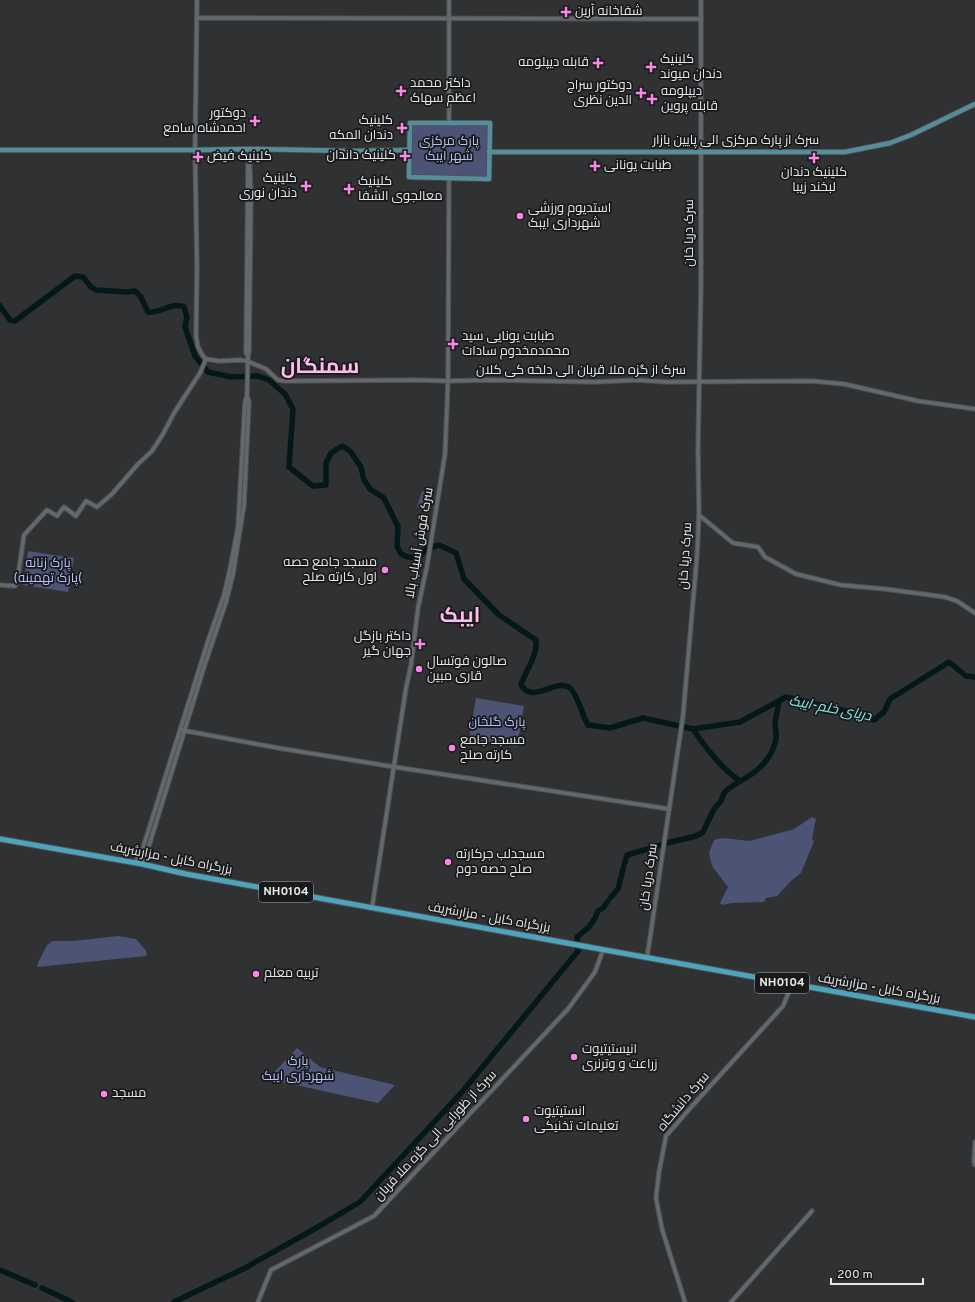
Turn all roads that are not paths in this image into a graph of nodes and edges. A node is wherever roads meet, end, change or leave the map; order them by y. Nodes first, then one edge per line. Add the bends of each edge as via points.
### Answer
1 (197, 0) edge
2 (449, 0) edge
3 (701, 0) edge
4 (197, 18) junction
5 (449, 19) junction
6 (701, 20) junction
7 (975, 104) edge
8 (449, 123) junction
9 (249, 149) junction
10 (0, 150) edge
11 (195, 150) junction
12 (409, 150) junction
13 (489, 152) junction
14 (700, 152) junction
15 (449, 178) junction
16 (206, 361) junction
17 (247, 363) junction
18 (448, 381) junction
19 (698, 381) junction
20 (975, 409) edge
21 (699, 515) junction
22 (0, 585) edge
23 (975, 613) edge
24 (183, 730) junction
25 (395, 767) junction
26 (669, 809) junction
27 (0, 839) edge
28 (140, 855) junction
29 (145, 858) junction
30 (127, 862) junction
31 (140, 864) junction
32 (154, 867) junction
33 (372, 908) junction
34 (603, 950) junction
35 (647, 958) junction
36 (792, 985) junction
37 (975, 1017) edge
38 (975, 1142) edge
39 (975, 1165) edge
40 (812, 1211) dead end
41 (258, 1302) edge
42 (685, 1302) edge
43 (731, 1302) edge

1 - 4 street
2 - 5 street
3 - 6 street, سرک دریا خان
4 - 5 street
4 - 11 street
5 - 6 street
5 - 8 street
6 - 14 street, سرک دریا خان
7 - 14 main road, سرک از پارک مرکزی الی پایین بازار via 890,143 846,152
8 - 12 main road via 410,123
8 - 13 main road via 490,123
9 - 11 main road
9 - 12 main road
9 - 17 street
10 - 11 main road
11 - 16 street via 196,336 198,347
12 - 15 main road via 409,177
13 - 14 main road, سرک از پارک مرکزی الی پایین بازار
13 - 15 main road via 489,179
14 - 19 street, سرک دریا خان
15 - 18 street, سرک قوش آسیاب بالا
16 - 17 street, سرک از گزه ملا قربان الی دلخه کی کلان via 240,360
16 - 22 street via 152,451 97,507 86,501 76,516 64,507 57,516 47,510 24,535 17,583 15,586
17 - 18 street, سرک از گزه ملا قربان الی دلخه کی کلان via 266,369 278,380 285,381
17 - 24 street via 249,402 244,505 233,574
18 - 19 street, سرک از گزه ملا قربان الی دلخه کی کلان
18 - 25 street, سرک قوش آسیاب بالا via 445,454 418,608
19 - 20 street, سرک از گزه ملا قربان الی دلخه کی کلان via 812,381 844,384 918,401
19 - 21 street, سرک دریا خان
21 - 23 street via 733,543 758,547 765,557 796,574 841,585 945,597 957,601
21 - 26 street, سرک دریا خان via 683,716
24 - 25 street
24 - 28 street
24 - 29 street
25 - 26 street
25 - 33 street, سرک قوش آسیاب بالا
26 - 35 street, سرک دریا خان
27 - 30 highway, بزرگراه کابل - مزارشریف / NH0104
28 - 30 street
28 - 31 street via 137,859
29 - 31 street
29 - 32 street
30 - 31 highway, بزرگراه کابل - مزارشریف / NH0104
31 - 32 highway, بزرگراه کابل - مزارشریف / NH0104
32 - 33 highway, بزرگراه کابل - مزارشریف / NH0104
33 - 34 highway, بزرگراه کابل - مزارشریف / NH0104
34 - 35 highway, بزرگراه کابل - مزارشریف / NH0104
34 - 41 street, سرک از ظورایی الی گزه ملا قربان via 595,972 568,1009 374,1216 271,1270
35 - 36 highway, بزرگراه کابل - مزارشریف / NH0104
36 - 37 highway, بزرگراه کابل - مزارشریف / NH0104
36 - 42 street, سرک دانشگاه via 783,1006 666,1136 658,1172 656,1198 662,1229
38 - 39 street
40 - 43 street

